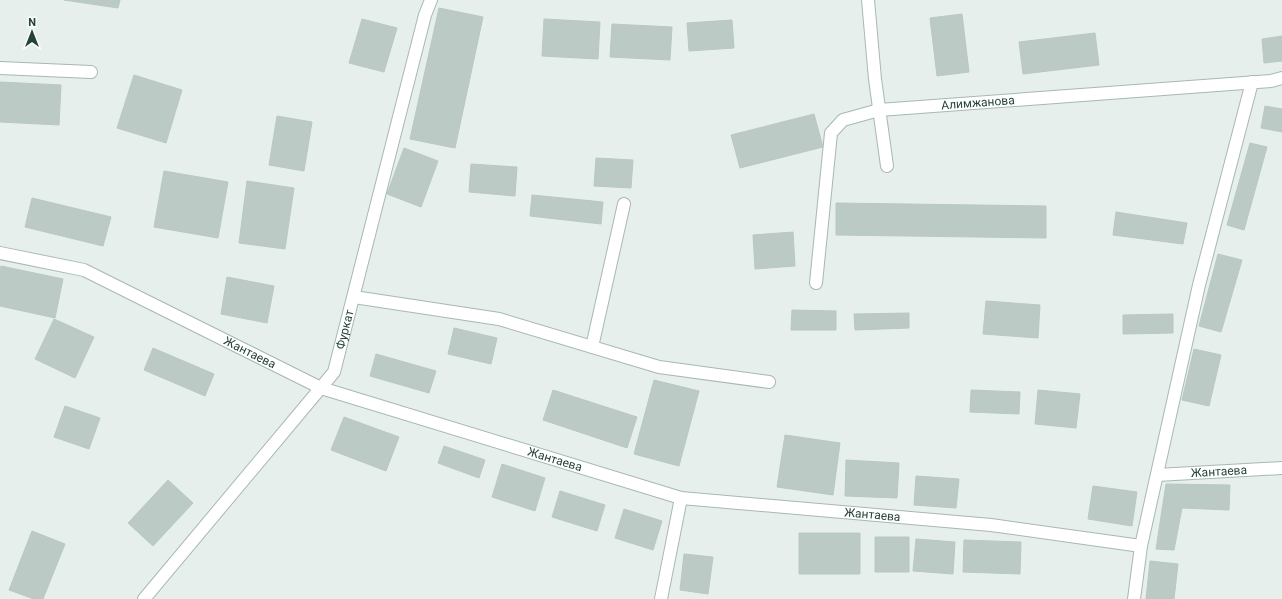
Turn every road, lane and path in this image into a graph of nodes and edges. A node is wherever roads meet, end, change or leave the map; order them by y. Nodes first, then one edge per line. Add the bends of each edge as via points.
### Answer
1 (431, 0) edge
2 (868, 0) edge
3 (0, 68) edge
4 (91, 72) dead end
5 (1282, 78) edge
6 (1252, 82) junction
7 (879, 110) junction
8 (886, 166) dead end
9 (624, 204) dead end
10 (0, 253) edge
11 (816, 283) dead end
12 (354, 297) junction
13 (592, 347) junction
14 (769, 382) dead end
15 (321, 388) junction
16 (1282, 468) edge
17 (1157, 475) junction
18 (681, 498) junction
19 (1141, 546) junction
20 (144, 599) edge
21 (661, 599) edge
22 (1134, 599) edge

1 - 12 street, Фуркат via 425,15
2 - 7 street
3 - 4 street
5 - 6 street, Алимжанова
6 - 7 street, Алимжанова
6 - 17 street via 1199,285
7 - 8 street
7 - 11 street, Алимжанова via 843,120 831,133
9 - 13 street
10 - 15 street, Жантаева via 84,270
12 - 13 street via 499,319
12 - 15 street, Фуркат via 334,372
13 - 14 street via 659,367
15 - 18 street, Жантаева
15 - 20 street, Фуркат
16 - 17 street, Жантаева
17 - 19 street
18 - 19 street, Жантаева via 990,526
18 - 21 street
19 - 22 street

